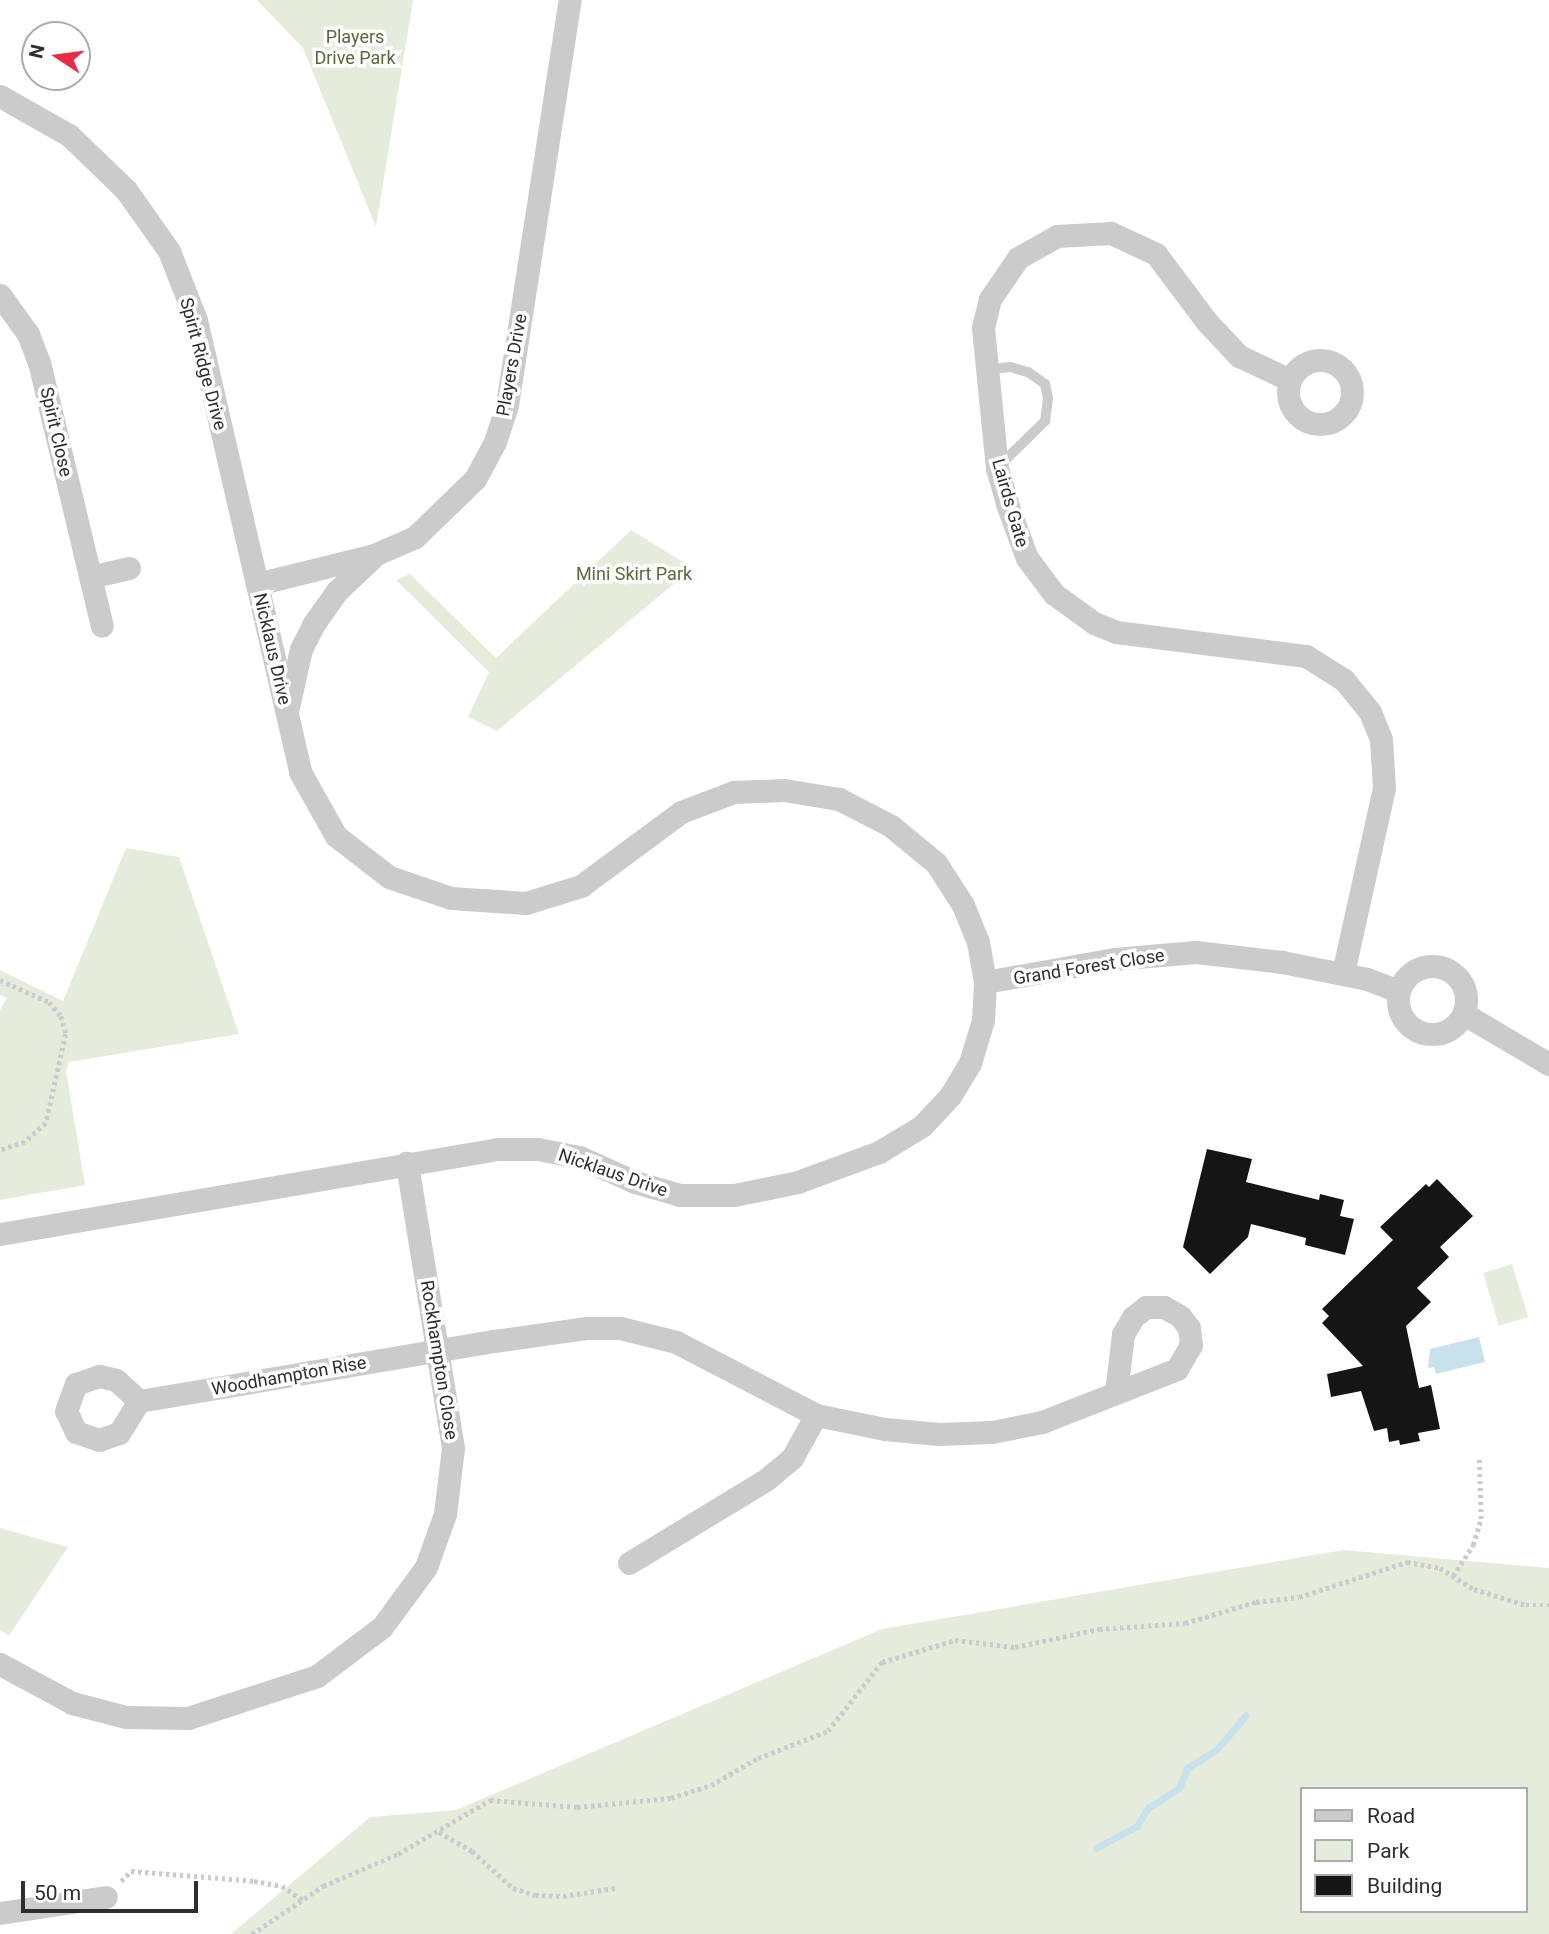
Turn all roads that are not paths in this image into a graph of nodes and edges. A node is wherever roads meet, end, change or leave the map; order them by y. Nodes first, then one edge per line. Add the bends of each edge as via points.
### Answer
1 (570, 0) edge
2 (0, 96) edge
3 (0, 295) edge
4 (985, 370) junction
5 (1290, 380) dead end
6 (998, 468) junction
7 (374, 555) junction
8 (129, 568) dead end
9 (90, 578) junction
10 (257, 584) junction
11 (102, 626) dead end
12 (287, 714) junction
13 (1343, 973) junction
14 (985, 982) junction
15 (1398, 991) junction
16 (1464, 1014) junction
17 (1549, 1064) edge
18 (407, 1163) junction
19 (0, 1234) edge
20 (439, 1350) junction
21 (1116, 1393) dead end
22 (139, 1401) dead end
23 (816, 1415) junction
24 (629, 1563) dead end
25 (0, 1664) edge
26 (106, 1897) road end
27 (0, 1913) edge

1 - 7 street, Players Drive via 508,405 495,442 475,479 446,511 415,537
2 - 10 street, Spirit Ridge Drive via 69,135 126,190 169,251 196,320
3 - 9 street, Spirit Close via 28,334 39,362
4 - 5 street, Lairds Gate via 983,328 990,299 1002,277 1037,244 1092,231 1129,239 1156,254 1227,345 1252,365
4 - 6 street, Lairds Gate
4 - 6 lane via 1010,367 1028,372 1045,384 1048,398 1045,421
6 - 13 street, Lairds Gate via 1027,558 1046,585 1094,623 1141,637 1306,656 1326,666 1359,695 1381,739 1384,788
7 - 10 street, Players Drive
7 - 12 street, Nicklaus Drive via 337,591 313,625 299,657
8 - 9 street
9 - 11 street, Spirit Close
10 - 12 street, Nicklaus Drive
12 - 14 street, Nicklaus Drive via 300,772 336,836 389,877 451,898 526,903 581,887 681,812 734,792 784,790 839,799 891,826 936,863 963,905 978,942
13 - 14 street, Grand Forest Close via 1196,953 1114,959
13 - 15 street, Grand Forest Close
14 - 18 street, Nicklaus Drive via 983,1020 970,1062 951,1095 922,1126 879,1152 797,1182 734,1195 680,1195 635,1182 579,1157 538,1149 498,1149
15 - 16 street via 1398,1008 1406,1024 1420,1033 1437,1035 1454,1028
15 - 16 street via 1408,975 1425,966 1444,967 1459,978 1467,995
16 - 17 street
18 - 19 street, Nicklaus Drive
18 - 20 street, Rockhampton Close
20 - 22 street, Woodhampton Rise
20 - 23 street, Woodhampton Rise via 587,1328 640,1331 676,1342
20 - 25 street, Rockhampton Close via 453,1448 446,1514 426,1567 382,1627 317,1676 188,1718 126,1717 72,1703
21 - 23 street, Woodhampton Rise via 1042,1422 992,1432 885,1429
23 - 24 street via 792,1458 767,1479
26 - 27 street

